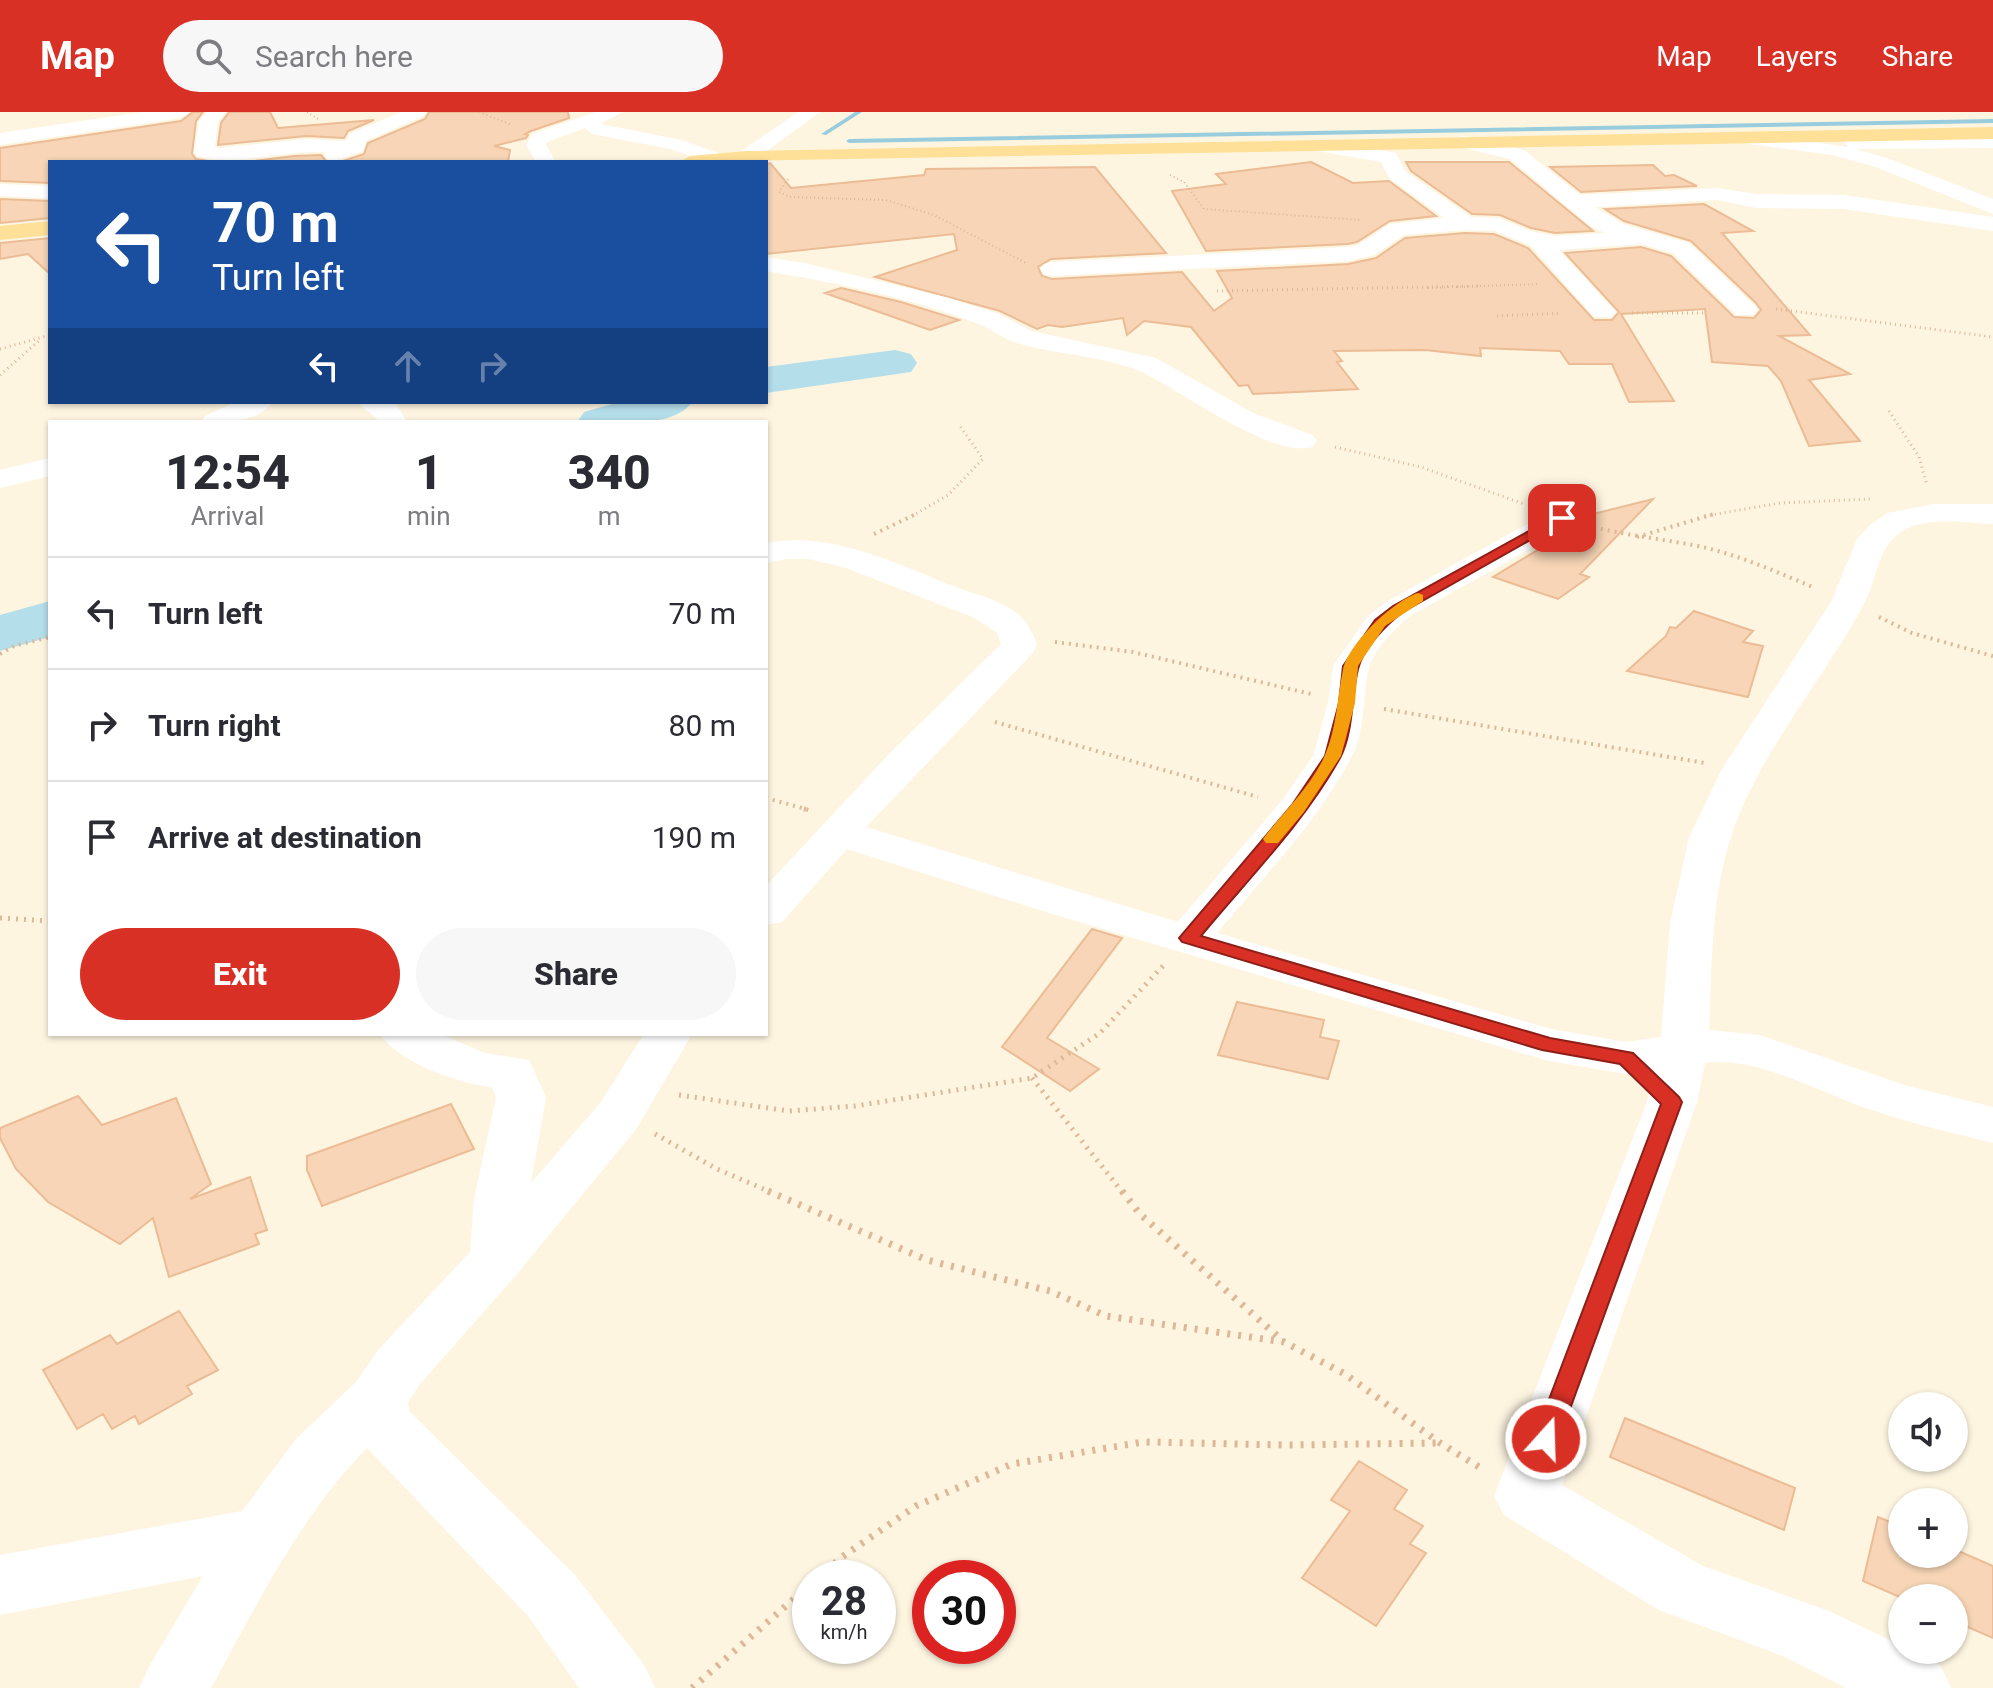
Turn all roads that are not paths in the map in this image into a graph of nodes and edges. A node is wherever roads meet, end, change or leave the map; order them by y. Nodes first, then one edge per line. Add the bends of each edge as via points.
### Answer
1 (181, 112) edge
2 (417, 112) edge
3 (614, 112) edge
4 (811, 112) edge
5 (213, 116) edge
6 (152, 117) junction
7 (590, 123) junction
8 (1993, 133) edge
9 (0, 139) edge
10 (1750, 139) junction
11 (1463, 142) junction
12 (1993, 142) edge
13 (1801, 144) junction
14 (1319, 146) junction
15 (356, 147) junction
16 (746, 157) junction
17 (322, 160) edge
18 (545, 160) edge
19 (720, 160) edge
20 (0, 190) edge
21 (48, 192) edge
22 (1575, 202) junction
23 (1993, 207) edge
24 (1465, 223) junction
25 (1993, 224) edge
26 (48, 228) edge
27 (0, 233) edge
28 (1640, 237) junction
29 (1539, 241) junction
30 (1594, 263) dead end
31 (1642, 263) dead end
32 (768, 264) edge
33 (1562, 264) junction
34 (1704, 267) junction
35 (1052, 269) dead end
36 (1745, 310) dead end
37 (1603, 312) dead end
38 (254, 404) edge
39 (376, 404) edge
40 (219, 420) edge
41 (392, 420) edge
42 (1302, 441) dead end
43 (0, 447) edge
44 (42, 469) edge
45 (0, 479) edge
46 (1993, 514) edge
47 (1562, 518) dead end
48 (768, 553) edge
49 (838, 832) junction
50 (768, 910) edge
51 (1189, 938) junction
52 (406, 1036) edge
53 (667, 1036) edge
54 (1684, 1049) junction
55 (1626, 1058) junction
56 (1672, 1102) junction
57 (1993, 1125) edge
58 (497, 1259) junction
59 (378, 1398) junction
60 (261, 1536) junction
61 (0, 1585) edge
62 (174, 1688) edge
63 (620, 1688) edge
64 (1916, 1688) edge

1 - 6 street
2 - 15 street via 356,138
3 - 7 street
4 - 16 street
5 - 6 street
5 - 15 street via 204,152 211,154 306,145
6 - 9 street
7 - 18 street via 539,138 536,145
7 - 19 street via 599,130 675,144
8 - 10 main road
10 - 11 main road
10 - 13 street
11 - 14 main road
11 - 22 street via 1517,154
12 - 13 street
13 - 23 street via 1880,162
14 - 16 main road
14 - 24 street via 1389,157 1396,174
15 - 17 street
16 - 19 main road
20 - 21 street
22 - 25 street via 1718,194 1756,201 1844,202
22 - 28 street via 1598,221
24 - 29 street via 1499,225
24 - 35 street via 1398,229 1366,250 1348,254
26 - 27 main road
28 - 29 street
28 - 34 street via 1681,248
29 - 33 street
30 - 33 street
31 - 34 street
32 - 42 street via 940,303 990,319 1023,337 1146,364 1243,419
33 - 37 street
34 - 36 street
38 - 40 street
39 - 41 street
43 - 44 street
44 - 45 street
46 - 54 street via 1933,506 1899,520 1869,546 1848,602 1742,769 1710,837 1692,924
47 - 51 street via 1380,623 1351,666 1333,756 1298,808
48 - 49 street via 824,553 877,569 998,615 1016,630 1019,646
49 - 50 street
49 - 51 street
51 - 55 street via 1549,1045
52 - 58 street via 478,1069 512,1072 521,1097 501,1199
53 - 58 street via 627,1101
54 - 55 street
54 - 56 street
54 - 57 street via 1718,1045 1760,1051 1892,1099
55 - 56 street
56 - 64 street via 1526,1496 1682,1589 1805,1633
58 - 59 street via 399,1367
59 - 60 street via 319,1456
59 - 63 street via 379,1421 552,1596
60 - 61 street
60 - 62 street

